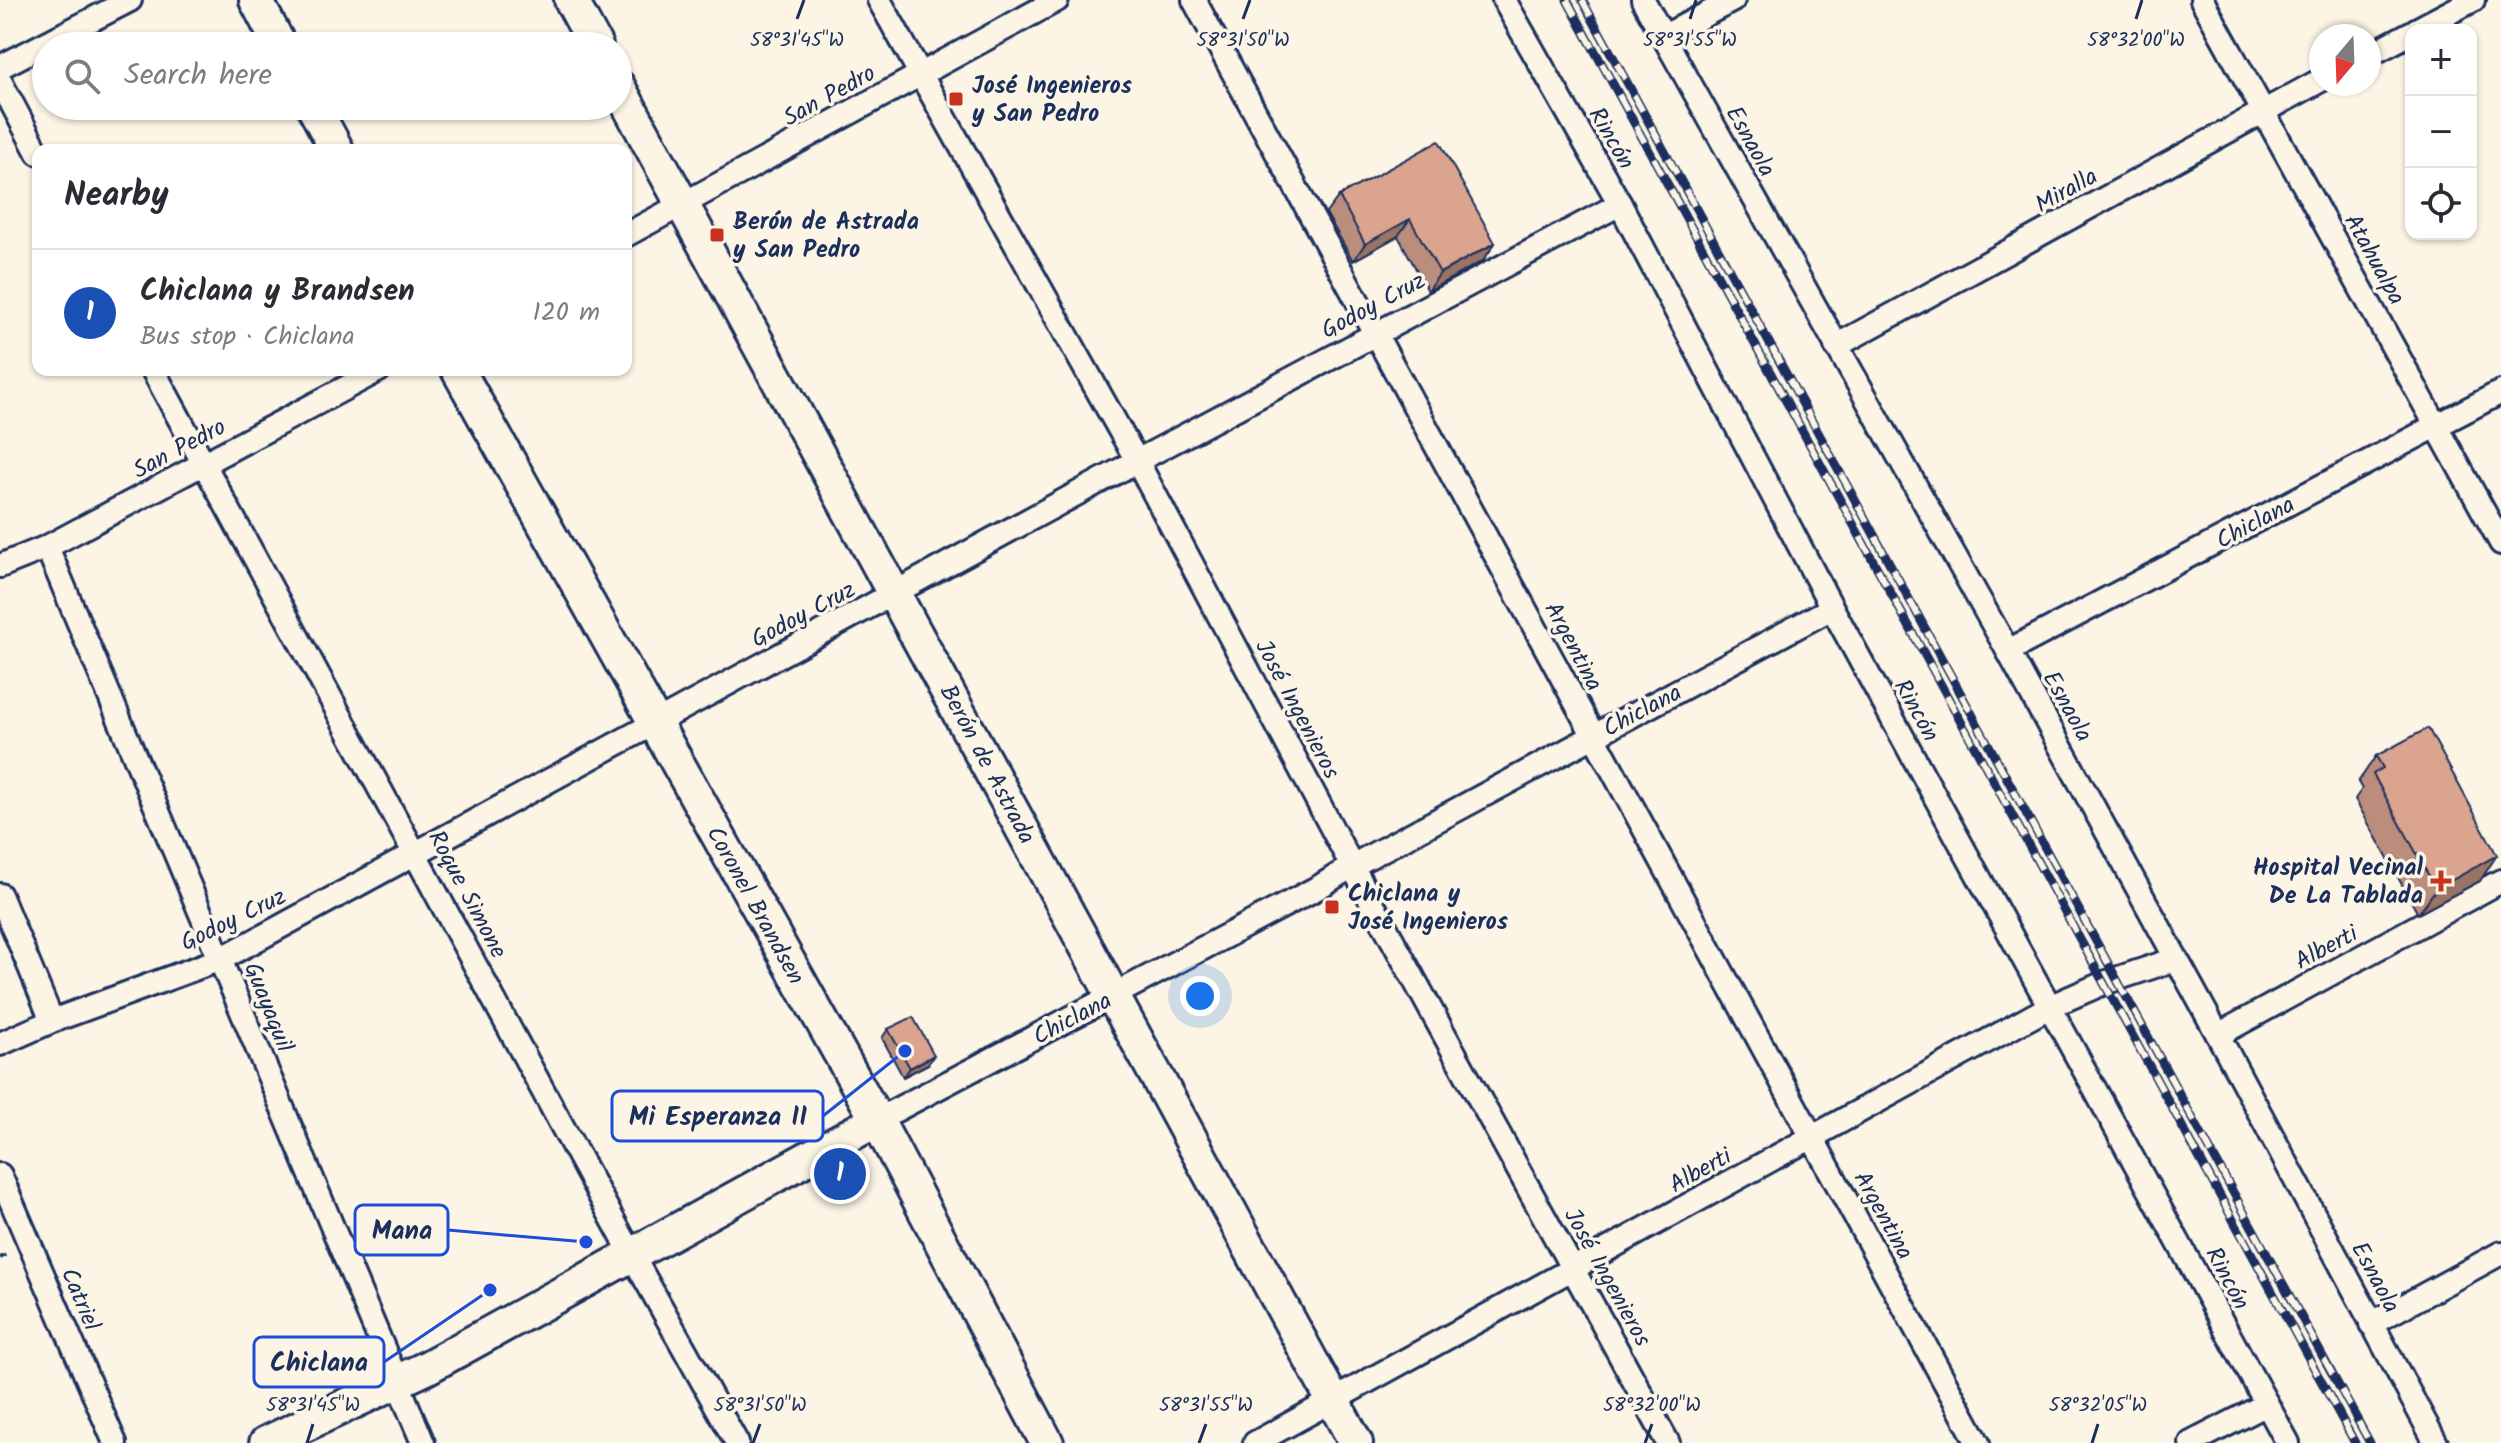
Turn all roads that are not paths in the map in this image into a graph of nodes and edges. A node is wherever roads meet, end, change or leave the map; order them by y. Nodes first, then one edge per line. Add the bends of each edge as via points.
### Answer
1 (130, 0) edge
2 (256, 0) edge
3 (571, 0) edge
4 (879, 0) edge
5 (1057, 0) edge
6 (1194, 0) edge
7 (1504, 0) edge
8 (1643, 0) edge
9 (1733, 0) edge
10 (2202, 0) edge
11 (2473, 0) edge
12 (2427, 24) edge
13 (68, 32) edge
14 (273, 32) edge
15 (588, 32) edge
16 (2405, 36) edge
17 (1663, 37) junction
18 (2381, 49) edge
19 (32, 51) edge
20 (0, 67) edge
21 (920, 75) junction
22 (0, 81) edge
23 (2309, 86) edge
24 (2264, 110) junction
25 (632, 112) edge
26 (321, 120) edge
27 (33, 144) edge
28 (334, 144) edge
29 (1620, 204) junction
30 (682, 205) junction
31 (632, 232) edge
32 (1376, 332) junction
33 (1836, 346) junction
34 (156, 376) edge
35 (368, 376) edge
36 (461, 376) edge
37 (2501, 392) edge
38 (2437, 426) junction
39 (1137, 461) junction
40 (203, 465) junction
41 (2501, 543) edge
42 (47, 547) junction
43 (0, 566) edge
44 (896, 594) junction
45 (1832, 608) junction
46 (2008, 651) junction
47 (655, 724) junction
48 (1593, 736) junction
49 (415, 852) junction
50 (1352, 866) junction
51 (2501, 881) edge
52 (0, 895) edge
53 (221, 959) junction
54 (2176, 959) junction
55 (1114, 996) junction
56 (2051, 1006) junction
57 (52, 1021) junction
58 (2218, 1035) junction
59 (0, 1044) edge
60 (877, 1120) junction
61 (1812, 1138) junction
62 (0, 1175) edge
63 (2501, 1253) edge
64 (632, 1255) junction
65 (1574, 1269) junction
66 (2371, 1324) junction
67 (396, 1382) junction
68 (1333, 1401) junction
69 (2267, 1404) junction
70 (115, 1443) edge
71 (266, 1443) edge
72 (423, 1443) edge
73 (737, 1443) edge
74 (1047, 1443) edge
75 (1255, 1443) edge
76 (1356, 1443) edge
77 (1668, 1443) edge
78 (1978, 1443) edge
79 (2191, 1443) edge
80 (2288, 1443) edge
81 (2436, 1443) edge

1 - 13 street
2 - 14 street
3 - 15 street
4 - 21 street, José Ingenieros
5 - 21 street, San Pedro
6 - 32 street, Argentina
7 - 29 street, Rincón
8 - 17 street, Esnaola
9 - 17 street
10 - 24 street, Atahualpa
11 - 12 street
16 - 18 street
17 - 33 street, Esnaola
19 - 20 street
21 - 30 street, San Pedro
21 - 39 street, José Ingenieros
22 - 27 street
23 - 24 street, Miralla
24 - 33 street, Miralla
24 - 38 street, Atahualpa
25 - 30 street, Berón de Astrada
26 - 28 street
29 - 32 street, Godoy Cruz
29 - 45 street, Rincón
30 - 31 street, San Pedro
30 - 44 street, Berón de Astrada
32 - 39 street, Godoy Cruz
32 - 48 street, Argentina
33 - 46 street, Esnaola
34 - 40 street, Roque Simone
35 - 40 street, San Pedro
36 - 47 street, Coronel Brandsen
37 - 38 street, Chiclana
38 - 41 street, Atahualpa
38 - 46 street, Chiclana
39 - 44 street, Godoy Cruz
39 - 50 street, José Ingenieros
40 - 42 street, San Pedro
40 - 49 street, Roque Simone
42 - 43 street, San Pedro
42 - 53 street, Guayaquil
44 - 47 street, Godoy Cruz
44 - 55 street, Berón de Astrada
45 - 48 street, Chiclana
45 - 56 street, Rincón
46 - 54 street, Esnaola
47 - 49 street, Godoy Cruz
47 - 60 street, Coronel Brandsen
48 - 50 street, Chiclana
48 - 61 street, Argentina
49 - 53 street, Godoy Cruz
49 - 64 street, Roque Simone
50 - 55 street, Chiclana
50 - 65 street, José Ingenieros
51 - 58 street, Alberti
52 - 57 street
53 - 57 street, Godoy Cruz
53 - 67 street, Guayaquil
54 - 56 street, Alberti
54 - 58 street, Esnaola
55 - 60 street, Chiclana
55 - 68 street, Berón de Astrada
56 - 61 street, Alberti
56 - 69 street, Rincón
57 - 59 street, Godoy Cruz
58 - 66 street, Esnaola
60 - 64 street, Chiclana
60 - 74 street, Coronel Brandsen
61 - 65 street, Alberti
61 - 78 street, Argentina
62 - 70 street, Catriel
63 - 66 street
64 - 67 street, Chiclana
64 - 73 street, Roque Simone
65 - 68 street, Alberti
65 - 77 street, José Ingenieros
66 - 81 street, Esnaola
67 - 71 street, Chiclana
67 - 72 street, Guayaquil
68 - 75 street, Alberti
68 - 76 street, Berón de Astrada
69 - 79 street
69 - 80 street, Rincón

